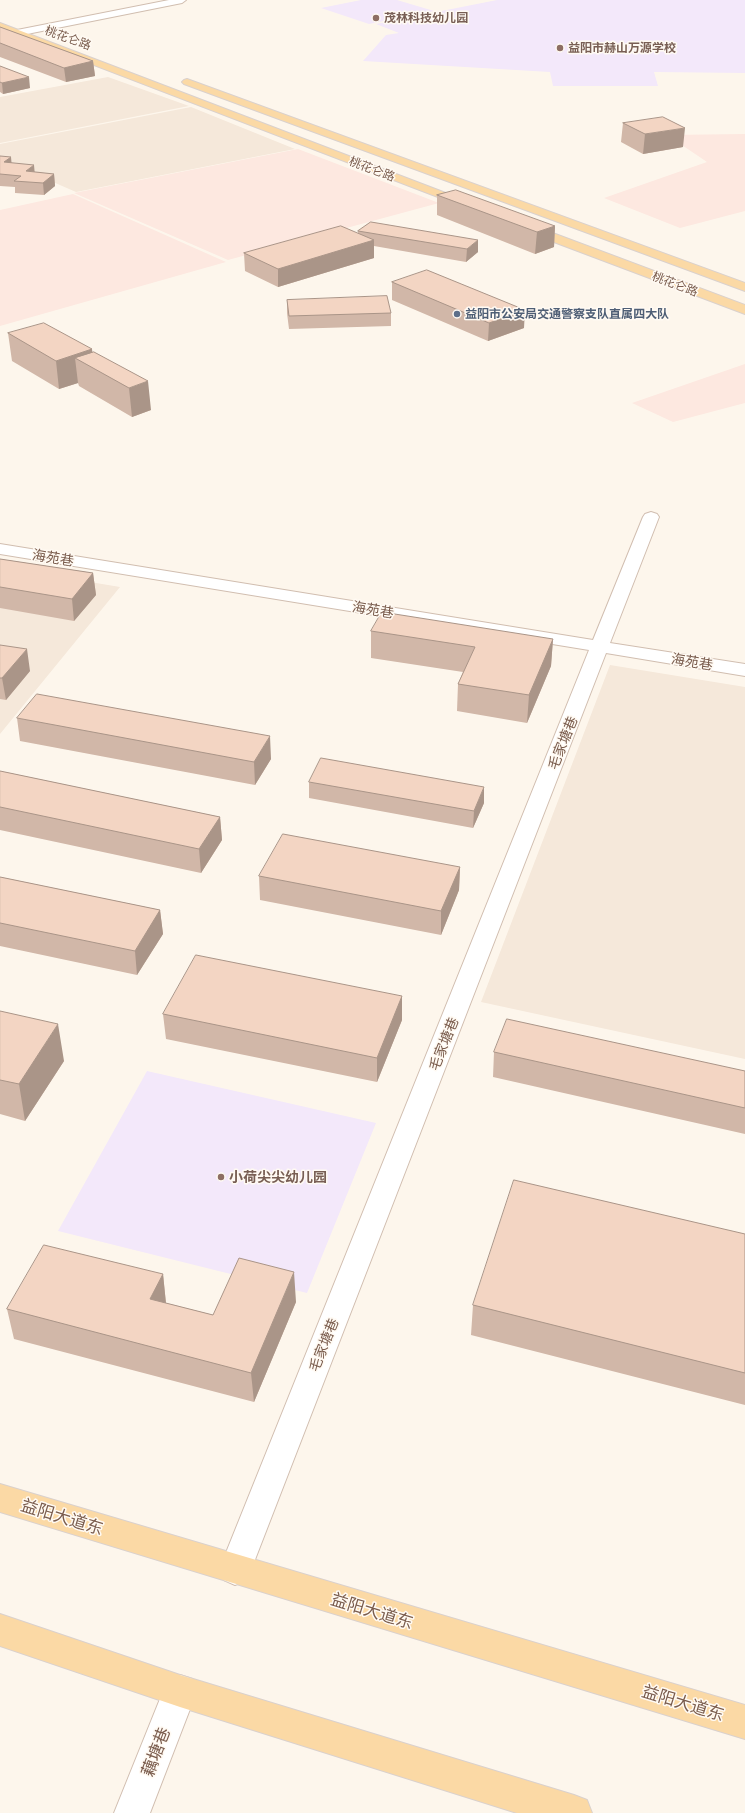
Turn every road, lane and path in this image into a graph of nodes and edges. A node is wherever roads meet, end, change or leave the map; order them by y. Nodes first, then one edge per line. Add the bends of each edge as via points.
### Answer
1 (182, 0) edge
2 (20, 20) dead end
3 (0, 26) edge
4 (41, 28) junction
5 (16, 33) junction
6 (63, 36) dead end
7 (176, 78) dead end
8 (477, 209) edge
9 (515, 223) edge
10 (745, 287) edge
11 (745, 310) edge
12 (651, 517) dead end
13 (0, 549) edge
14 (601, 647) junction
15 (745, 670) edge
16 (0, 1498) edge
17 (235, 1570) junction
18 (0, 1630) edge
19 (180, 1691) junction
20 (745, 1722) edge
21 (132, 1813) edge
22 (574, 1813) edge

1 - 4 street
2 - 4 main road, 桃花仑路
3 - 5 main road, 桃花仑路
4 - 5 street
4 - 6 main road, 桃花仑路
5 - 8 main road, 桃花仑路
7 - 10 main road, 桃花仑路
9 - 11 main road, 桃花仑路
12 - 14 street, 毛家塘巷
13 - 14 street, 海苑巷
14 - 15 street, 海苑巷
14 - 17 street, 毛家塘巷
16 - 17 main road, 益阳大道东
17 - 20 main road, 益阳大道东
18 - 19 main road
19 - 21 street, 藕塘巷
19 - 22 main road

